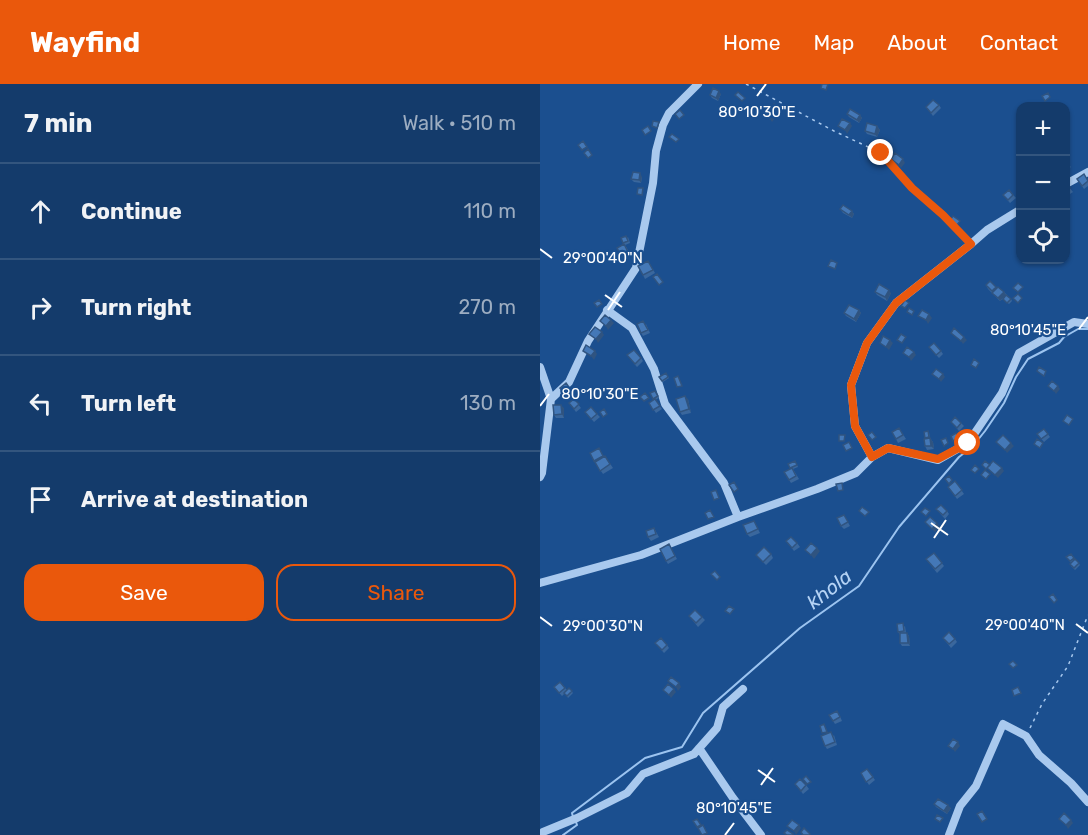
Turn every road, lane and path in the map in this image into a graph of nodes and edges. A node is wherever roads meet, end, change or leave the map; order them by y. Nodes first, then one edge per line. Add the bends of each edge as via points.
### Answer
1 (698, 84) edge
2 (746, 84) edge
3 (1088, 172) edge
4 (1070, 181) edge
5 (1017, 210) edge
6 (971, 244) junction
7 (607, 310) junction
8 (1088, 324) edge
9 (540, 367) edge
10 (551, 399) junction
11 (872, 457) junction
12 (540, 477) edge
13 (738, 517) junction
14 (540, 583) edge
15 (1088, 615) edge
16 (743, 689) dead end
17 (1026, 736) junction
18 (699, 748) junction
19 (1088, 802) edge
20 (540, 835) edge
21 (761, 835) edge
22 (949, 835) edge

1 - 7 street via 669,113 663,125 636,268
2 - 6 path via 881,153
3 - 4 street
5 - 6 street
6 - 11 street via 896,303 867,343 851,385 855,426
7 - 10 street via 569,382
7 - 13 street via 632,328 654,369 665,404 724,483
8 - 11 street via 1074,322 1019,353 1002,393 968,443 938,459 888,448
9 - 10 street
10 - 12 street
11 - 13 street via 856,473
13 - 14 street via 641,555
15 - 17 path via 1068,666
16 - 18 street via 723,707 717,728
17 - 19 street via 1039,755
17 - 22 street via 1003,724
18 - 20 street via 694,754 643,774 627,793
18 - 21 street

